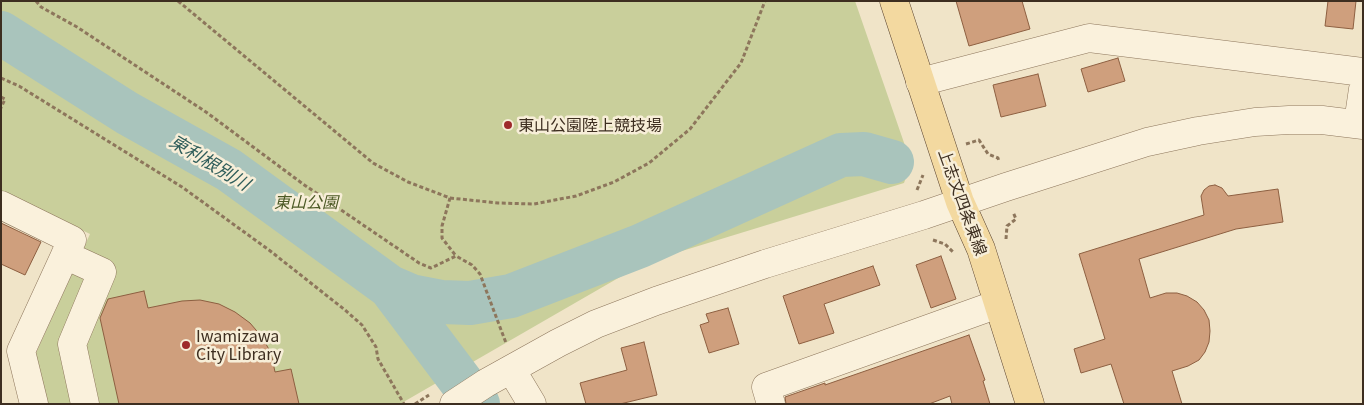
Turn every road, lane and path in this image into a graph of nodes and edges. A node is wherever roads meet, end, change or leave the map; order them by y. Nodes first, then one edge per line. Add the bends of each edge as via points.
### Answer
1 (36, 1) edge
2 (178, 1) edge
3 (764, 1) edge
4 (894, 1) edge
5 (1363, 72) edge
6 (1, 78) edge
7 (920, 82) junction
8 (1363, 89) edge
9 (1, 97) edge
10 (1, 108) edge
11 (1360, 124) edge
12 (450, 198) junction
13 (960, 202) junction
14 (1, 205) edge
15 (65, 255) junction
16 (456, 256) junction
17 (998, 304) junction
18 (504, 334) dead end
19 (11, 353) edge
20 (511, 369) junction
21 (426, 396) dead end
22 (34, 404) edge
23 (85, 404) edge
24 (404, 404) edge
25 (414, 404) edge
26 (454, 404) edge
27 (532, 404) edge
28 (771, 404) edge
29 (1030, 404) edge

1 - 16 path via 206,112 419,263 431,268
2 - 12 path via 373,163 408,182
3 - 12 path via 741,63 690,129 650,163 614,182 576,196 534,204
4 - 7 main road, 上志文四条東線
5 - 7 street via 1088,38
6 - 24 path via 182,187 345,310 362,325 376,347 378,359
7 - 13 main road, 上志文四条東線
8 - 11 street
9 - 10 path via 5,100
11 - 13 street via 1289,120 1198,131 1147,142
12 - 16 path via 442,238
13 - 17 main road, 上志文四条東線 via 981,249
13 - 20 street via 656,301 596,324
14 - 15 street via 72,240
15 - 19 street
15 - 23 street via 102,272 72,344
16 - 18 path via 480,274
17 - 28 street via 766,387
17 - 29 main road, 上志文四条東線
19 - 22 street
20 - 26 street
20 - 27 street
21 - 25 path

